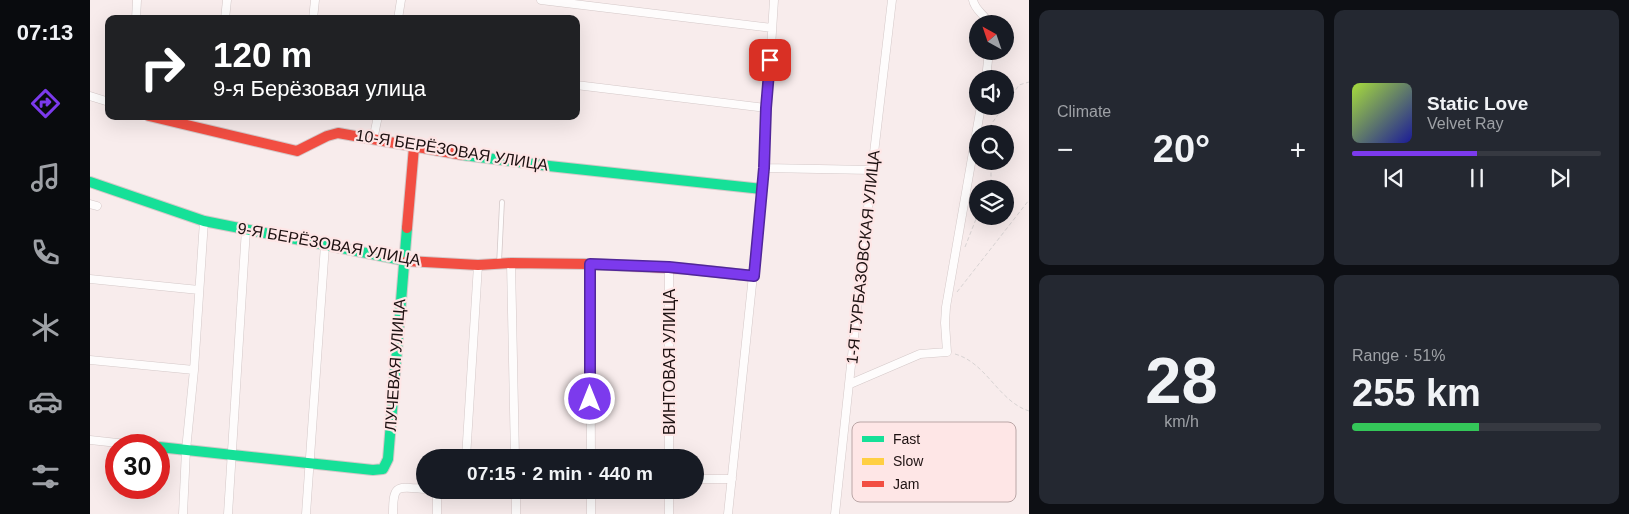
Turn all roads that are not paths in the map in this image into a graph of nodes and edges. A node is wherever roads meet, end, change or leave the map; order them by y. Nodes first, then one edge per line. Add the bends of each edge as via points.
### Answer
1 (137, 0) edge
2 (227, 0) edge
3 (315, 0) edge
4 (401, 0) edge
5 (541, 0) edge
6 (892, 0) edge
7 (973, 0) edge
8 (771, 2) edge
9 (136, 15) edge
10 (225, 15) edge
11 (313, 15) edge
12 (399, 15) edge
13 (983, 15) edge
14 (772, 28) junction
15 (580, 85) edge
16 (90, 96) edge
17 (105, 101) edge
18 (766, 108) junction
19 (979, 115) edge
20 (162, 120) edge
21 (377, 120) edge
22 (373, 140) junction
23 (414, 147) junction
24 (764, 168) junction
25 (872, 170) junction
26 (90, 182) edge
27 (762, 189) junction
28 (502, 202) dead end
29 (204, 222) junction
30 (246, 229) junction
31 (326, 245) junction
32 (403, 261) junction
33 (511, 263) junction
34 (499, 264) junction
35 (590, 264) junction
36 (478, 265) junction
37 (669, 267) junction
38 (754, 276) junction
39 (90, 279) edge
40 (198, 290) junction
41 (90, 360) edge
42 (194, 370) junction
43 (850, 384) junction
44 (90, 440) edge
45 (105, 442) edge
46 (170, 448) edge
47 (467, 449) edge
48 (515, 449) edge
49 (590, 449) edge
50 (669, 449) edge
51 (186, 450) junction
52 (231, 454) junction
53 (309, 463) junction
54 (704, 479) edge
55 (732, 479) junction
56 (416, 488) edge
57 (436, 499) edge
58 (516, 499) edge
59 (591, 499) edge
60 (668, 499) edge
61 (183, 514) edge
62 (228, 514) edge
63 (306, 514) edge
64 (393, 514) edge
65 (437, 514) edge
66 (516, 514) edge
67 (591, 514) edge
68 (669, 514) edge
69 (728, 514) edge
70 (835, 514) edge

1 - 9 street
2 - 10 street
3 - 11 street
4 - 12 street
5 - 14 street
6 - 25 street, 1-Я ТУРБАЗОВСКАЯ УЛИЦА
7 - 13 street via 974,7
8 - 14 street
14 - 18 street
15 - 18 street
16 - 17 street
18 - 24 street
19 - 43 street via 946,307 947,352 920,354
20 - 22 street, 10-Я БЕРЁЗОВАЯ УЛИЦА via 297,151 330,133
21 - 22 street
22 - 23 street, 10-Я БЕРЁЗОВАЯ УЛИЦА
23 - 27 street, 10-Я БЕРЁЗОВАЯ УЛИЦА
23 - 32 street, ЛУЧЕВАЯ УЛИЦА
24 - 25 street
24 - 27 street
25 - 43 street, 1-Я ТУРБАЗОВСКАЯ УЛИЦА
26 - 29 street, 9-Я БЕРЁЗОВАЯ УЛИЦА
27 - 38 street
28 - 34 lane
29 - 30 street, 9-Я БЕРЁЗОВАЯ УЛИЦА
29 - 40 street
30 - 31 street, 9-Я БЕРЁЗОВАЯ УЛИЦА
30 - 52 street
31 - 32 street, 9-Я БЕРЁЗОВАЯ УЛИЦА
31 - 53 street
32 - 36 street, 9-Я БЕРЁЗОВАЯ УЛИЦА
32 - 53 street, ЛУЧЕВАЯ УЛИЦА via 388,459 383,469 373,470
33 - 34 street, 9-Я БЕРЁЗОВАЯ УЛИЦА
33 - 35 street, 9-Я БЕРЁЗОВАЯ УЛИЦА
33 - 48 street
34 - 36 street, 9-Я БЕРЁЗОВАЯ УЛИЦА
35 - 37 street, 9-Я БЕРЁЗОВАЯ УЛИЦА
35 - 49 street
36 - 47 street
37 - 38 street, 9-Я БЕРЁЗОВАЯ УЛИЦА
37 - 50 street, ВИНТОВАЯ УЛИЦА
38 - 55 street
39 - 40 street
40 - 42 street
41 - 42 street
42 - 51 street
43 - 70 street, 1-Я ТУРБАЗОВСКАЯ УЛИЦА
44 - 45 street
46 - 51 street
51 - 52 street
51 - 61 street
52 - 53 street
52 - 62 street
53 - 63 street
54 - 55 street
55 - 69 street
56 - 64 street via 397,489 393,495
57 - 65 street
58 - 66 street
59 - 67 street
60 - 68 street

